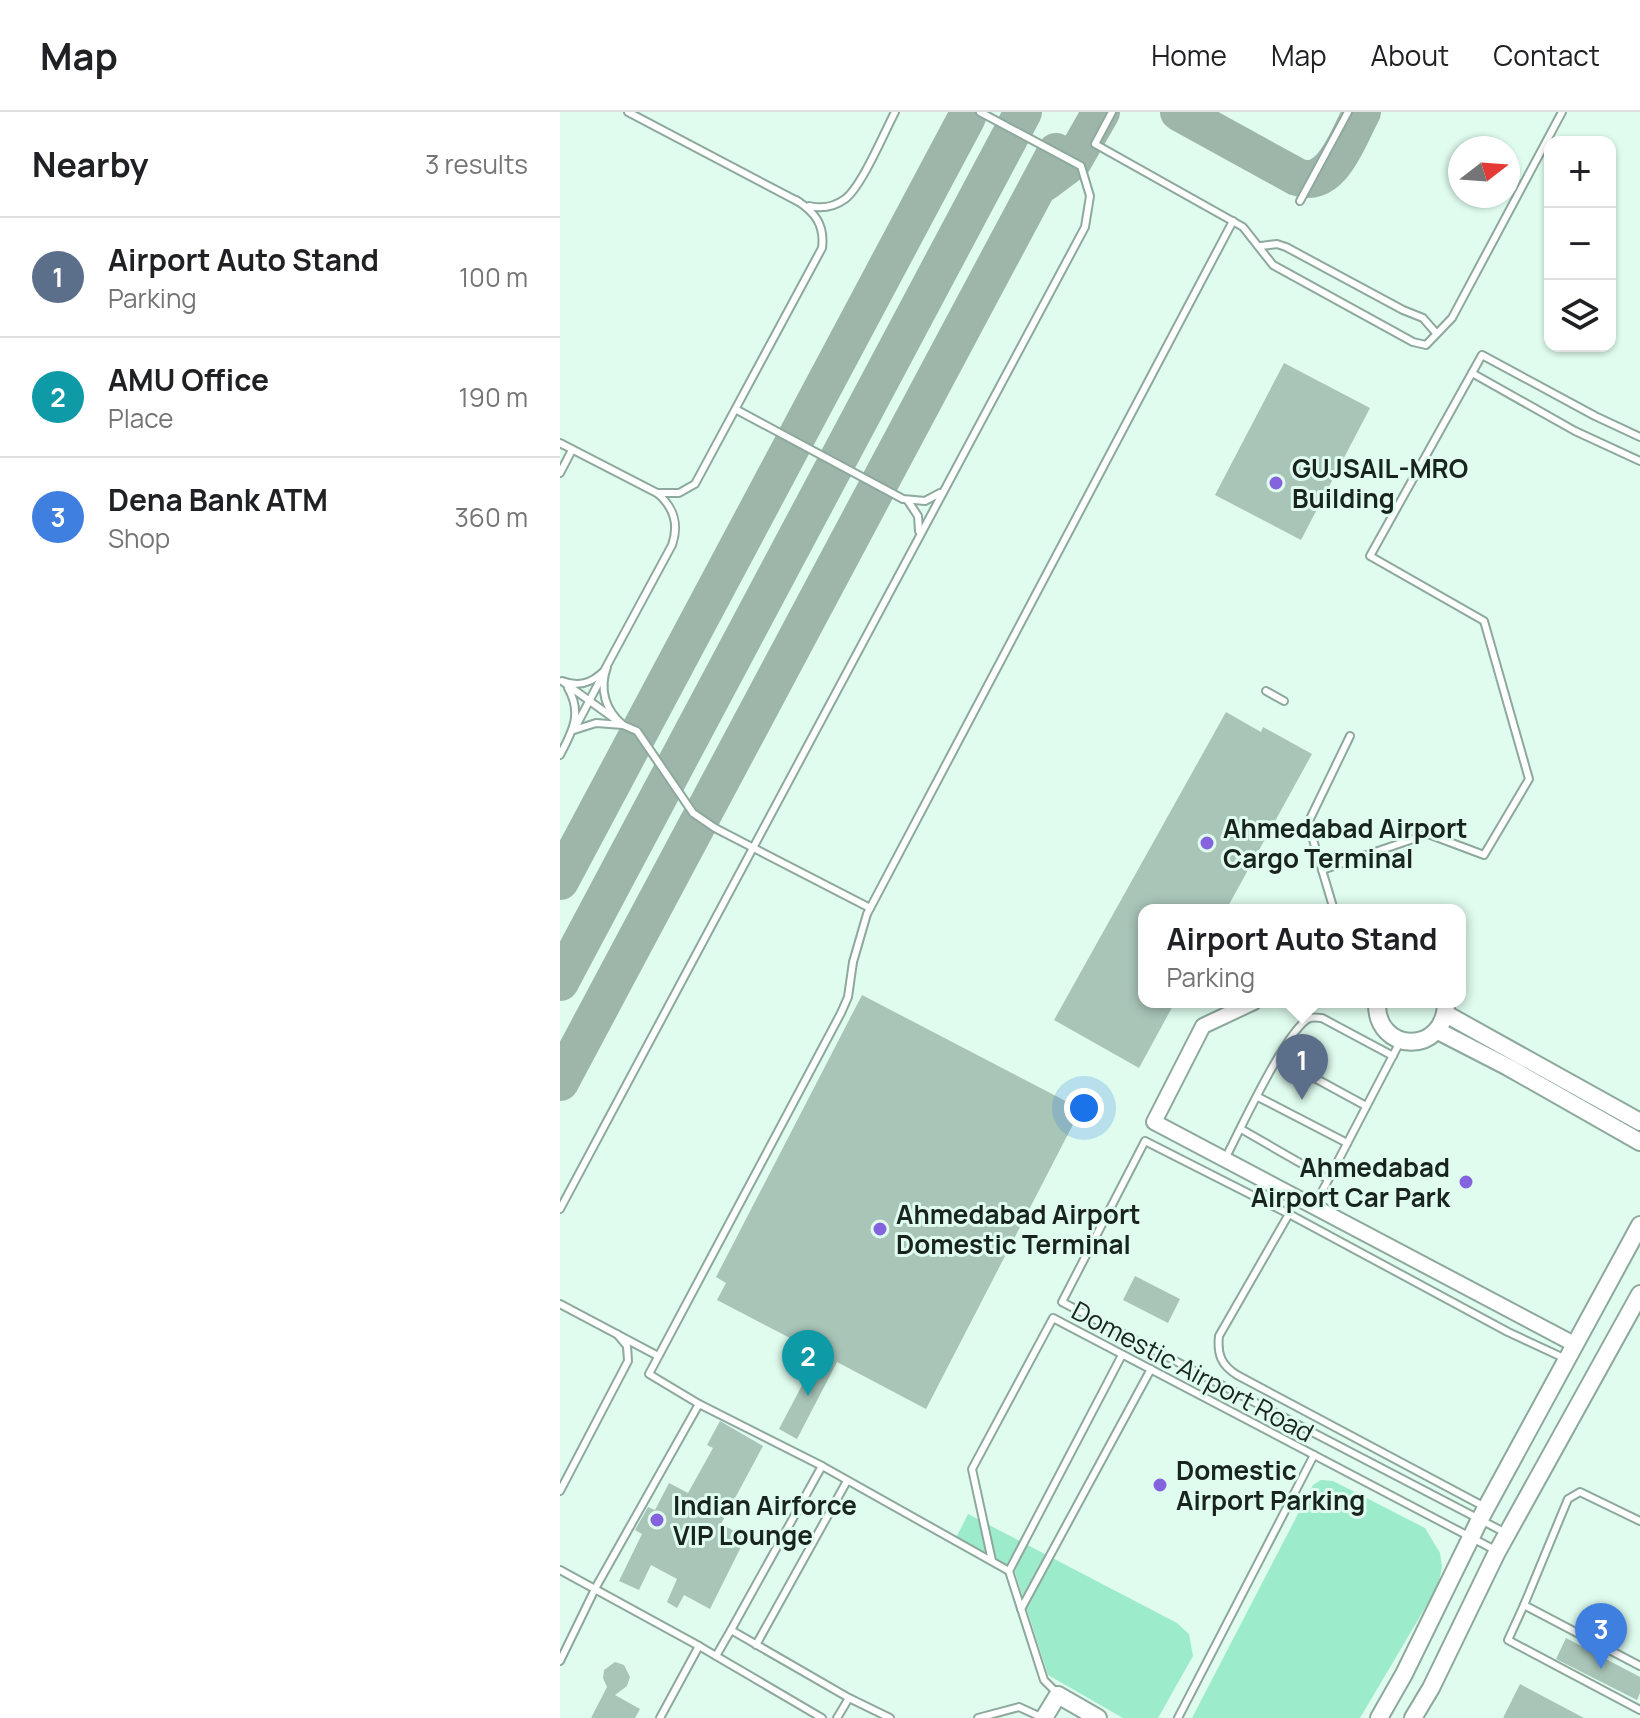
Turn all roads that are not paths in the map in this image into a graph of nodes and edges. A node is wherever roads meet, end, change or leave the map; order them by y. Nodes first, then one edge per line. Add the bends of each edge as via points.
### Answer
1 (628, 112) edge
2 (895, 112) edge
3 (980, 112) edge
4 (1112, 112) edge
5 (1348, 112) edge
6 (1562, 112) edge
7 (796, 200) junction
8 (1300, 201) dead end
9 (1233, 221) junction
10 (1261, 246) junction
11 (1436, 333) junction
12 (1472, 373) junction
13 (737, 410) junction
14 (1640, 437) edge
15 (560, 443) edge
16 (572, 450) junction
17 (1640, 461) edge
18 (560, 473) edge
19 (943, 490) junction
20 (657, 493) junction
21 (905, 499) junction
22 (916, 542) junction
23 (607, 667) junction
24 (561, 681) edge
25 (1266, 691) dead end
26 (589, 701) junction
27 (1284, 701) dead end
28 (623, 725) junction
29 (574, 730) junction
30 (1350, 736) dead end
31 (560, 755) edge
32 (753, 848) junction
33 (1322, 870) junction
34 (1332, 904) edge
35 (870, 908) junction
36 (1241, 1008) edge
37 (1378, 1008) edge
38 (1446, 1008) edge
39 (1438, 1031) junction
40 (1397, 1048) junction
41 (1278, 1058) junction
42 (1258, 1097) junction
43 (1366, 1106) junction
44 (1640, 1122) edge
45 (1241, 1129) junction
46 (1640, 1142) edge
47 (1347, 1143) junction
48 (1224, 1160) junction
49 (1328, 1179) junction
50 (1314, 1207) junction
51 (560, 1209) edge
52 (1289, 1214) junction
53 (1640, 1225) edge
54 (1640, 1294) edge
55 (560, 1304) edge
56 (617, 1334) junction
57 (1570, 1351) junction
58 (1122, 1355) junction
59 (658, 1356) junction
60 (1151, 1369) junction
61 (699, 1404) junction
62 (1314, 1455) junction
63 (822, 1466) junction
64 (847, 1481) junction
65 (560, 1491) edge
66 (1483, 1513) junction
67 (1640, 1521) edge
68 (1507, 1534) junction
69 (1470, 1539) junction
70 (1497, 1552) junction
71 (992, 1561) junction
72 (560, 1570) edge
73 (1009, 1571) junction
74 (596, 1587) junction
75 (1524, 1605) junction
76 (1020, 1610) junction
77 (731, 1630) junction
78 (756, 1645) junction
79 (699, 1646) junction
80 (716, 1656) junction
81 (560, 1661) edge
82 (1640, 1666) edge
83 (1058, 1695) junction
84 (849, 1698) junction
85 (1640, 1710) edge
86 (660, 1718) edge
87 (822, 1718) edge
88 (837, 1718) edge
89 (890, 1718) edge
90 (978, 1718) edge
91 (1044, 1718) edge
92 (1098, 1718) edge
93 (1178, 1718) edge
94 (1379, 1718) edge
95 (1413, 1718) edge

1 - 7 lane
2 - 7 lane via 846,198 821,208
3 - 19 lane via 1081,166 1090,206 1080,236
4 - 9 lane via 1095,144
5 - 8 lane
6 - 11 lane via 1452,318
7 - 13 lane via 819,222 822,248
9 - 10 lane
9 - 35 lane
10 - 11 lane via 1286,247 1423,318
10 - 11 lane via 1273,265 1413,342 1426,345
12 - 14 lane via 1482,355
12 - 17 lane
12 - 33 lane via 1370,556 1484,621 1529,779 1484,855 1428,834
13 - 20 lane via 695,484 679,493
13 - 21 lane
15 - 16 lane
16 - 18 lane
16 - 20 lane
19 - 21 lane via 925,501
19 - 22 lane
20 - 23 lane via 671,510 674,538
21 - 22 lane via 918,516
22 - 32 lane
23 - 24 lane via 590,682
23 - 26 lane
23 - 28 lane via 604,698
24 - 26 lane
24 - 29 lane via 574,700
25 - 27 lane
26 - 28 lane
26 - 29 lane
28 - 29 lane via 596,723
28 - 32 lane via 637,731 693,813
29 - 31 lane
30 - 33 lane via 1308,823
32 - 35 lane
32 - 51 lane
33 - 34 lane
35 - 59 lane via 841,1013
36 - 48 street via 1203,1026 1154,1122
37 - 40 main road via 1380,1022
38 - 39 main road
38 - 44 main road
39 - 40 main road
39 - 46 main road
40 - 41 lane via 1310,1018
40 - 43 lane
41 - 42 lane
41 - 43 lane
42 - 45 lane
42 - 47 lane
43 - 47 lane
45 - 48 lane
45 - 49 lane
47 - 49 lane
48 - 50 street
49 - 50 lane
50 - 57 street
52 - 57 lane, Domestic Airport Road via 1508,1332
52 - 66 lane via 1219,1336 1221,1361 1237,1375
52 - 66 lane, Domestic Airport Road via 1145,1141 1062,1302
53 - 57 main road
54 - 68 main road
55 - 56 lane
56 - 59 lane
56 - 65 lane via 627,1346 628,1361
57 - 66 main road
58 - 60 lane, Domestic Airport Road
58 - 71 lane, Domestic Airport Road via 1053,1318 972,1469
58 - 73 lane
59 - 61 lane via 649,1374
60 - 62 lane, Domestic Airport Road
60 - 76 lane
61 - 63 lane
61 - 74 lane
62 - 69 lane, Domestic Airport Road
62 - 93 lane, Domestic Airport Road
63 - 64 lane
63 - 77 lane
64 - 71 lane
64 - 78 lane
66 - 68 lane, Domestic Airport Road
66 - 69 main road
67 - 75 lane via 1580,1492 1568,1499
68 - 70 main road
69 - 70 lane, Domestic Airport Road
69 - 94 main road
70 - 95 main road
71 - 73 lane
72 - 74 lane
73 - 76 lane
74 - 79 lane
74 - 81 lane
75 - 82 lane
75 - 85 lane via 1508,1640
76 - 83 lane via 1044,1680
77 - 78 lane
77 - 80 lane
78 - 84 lane
79 - 80 lane
79 - 86 lane
80 - 87 lane
83 - 91 main road
83 - 92 main road
84 - 88 lane
84 - 89 lane
90 - 91 lane via 1019,1707

